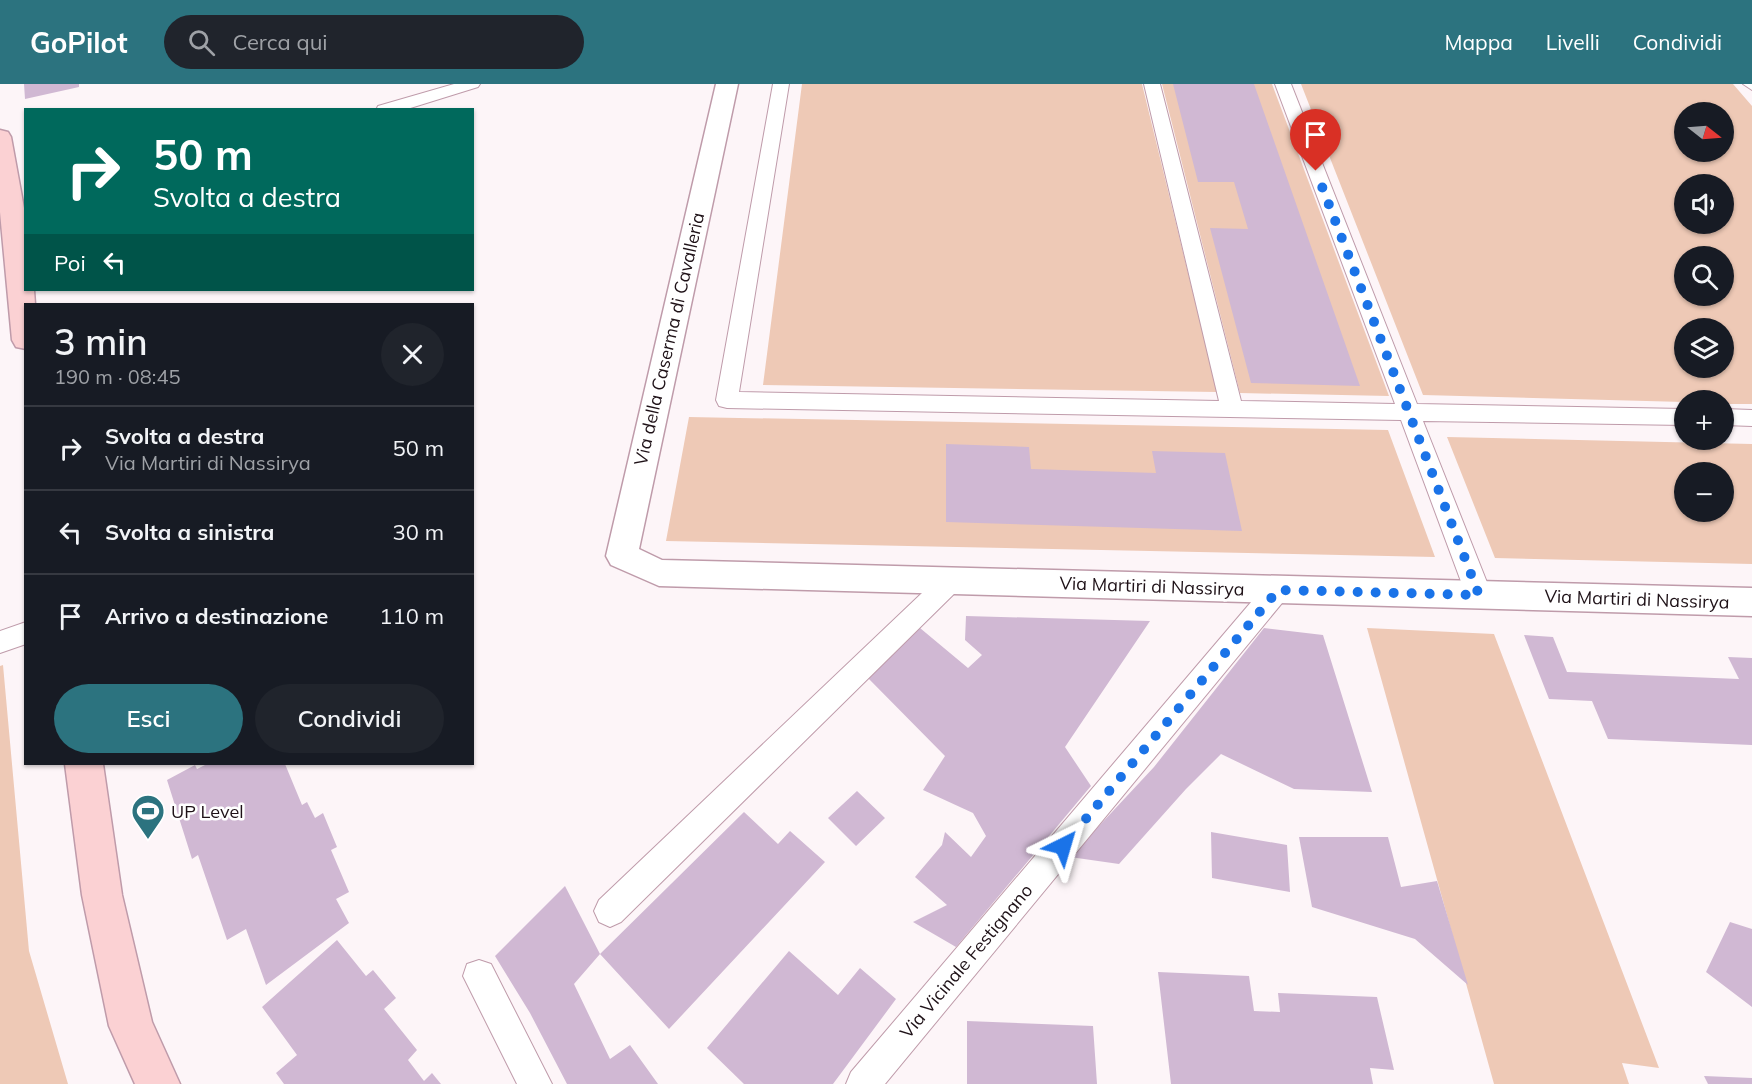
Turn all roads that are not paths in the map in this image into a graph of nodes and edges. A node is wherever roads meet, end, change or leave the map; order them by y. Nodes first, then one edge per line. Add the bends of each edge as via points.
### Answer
1 (472, 84) edge
2 (728, 84) edge
3 (781, 84) edge
4 (1152, 84) edge
5 (1283, 84) edge
6 (391, 108) edge
7 (0, 137) edge
8 (12, 208) edge
9 (24, 321) edge
10 (1232, 408) junction
11 (1408, 411) junction
12 (1674, 417) edge
13 (1734, 417) edge
14 (1752, 418) edge
15 (659, 573) joint
16 (951, 581) junction
17 (1278, 590) junction
18 (1479, 595) junction
19 (1752, 602) edge
20 (24, 634) edge
21 (0, 642) edge
22 (84, 765) edge
23 (610, 911) dead end
24 (479, 976) dead end
25 (158, 1084) edge
26 (535, 1084) edge
27 (863, 1084) edge

1 - 6 lane
2 - 15 street, Via della Caserma di Cavalleria via 622,556
3 - 10 lane via 727,400
4 - 10 lane
5 - 11 lane
7 - 8 street
8 - 9 street
10 - 11 lane
11 - 12 lane
11 - 18 lane
13 - 14 lane
15 - 16 street, Via Martiri di Nassirya
16 - 17 street, Via Martiri di Nassirya
16 - 23 lane
17 - 18 street, Via Martiri di Nassirya
17 - 27 lane, Via Vicinale Festignano
18 - 19 street, Via Martiri di Nassirya
20 - 21 lane
22 - 25 street via 102,895 131,1026
24 - 26 lane

